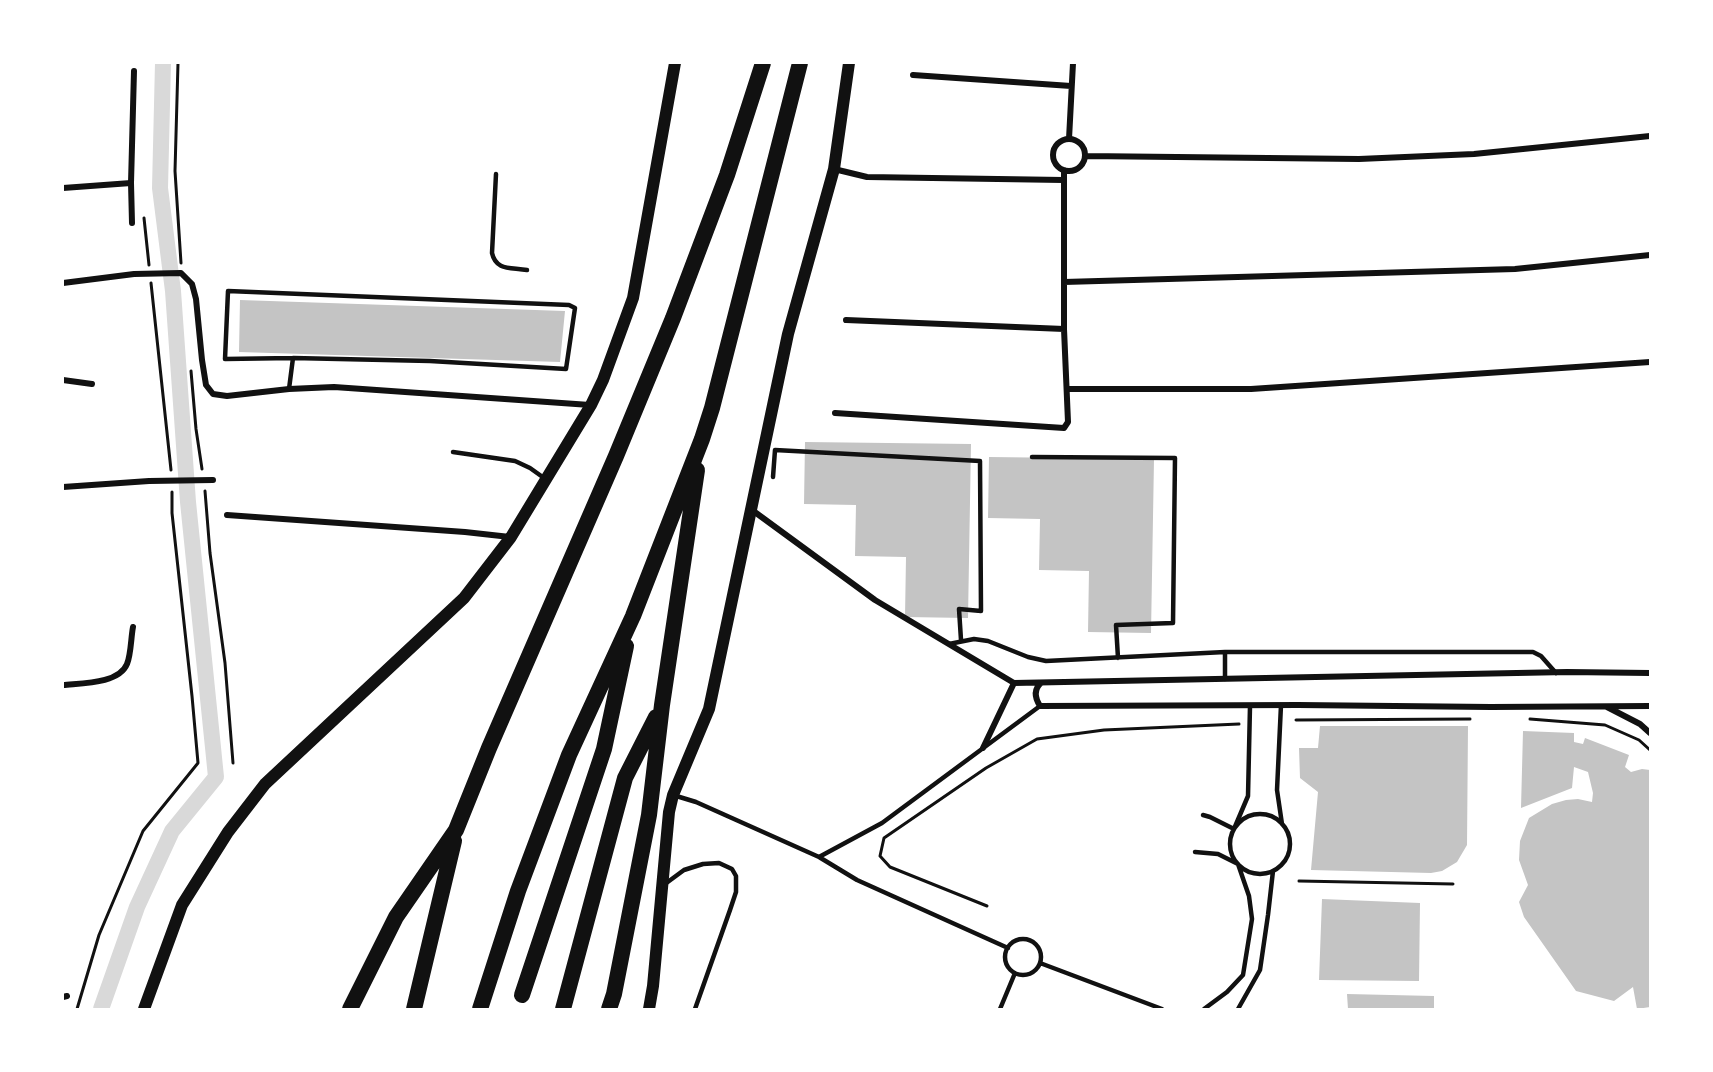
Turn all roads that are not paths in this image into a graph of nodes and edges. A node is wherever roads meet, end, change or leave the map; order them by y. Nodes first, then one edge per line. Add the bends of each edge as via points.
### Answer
1 (675, 63) edge
2 (763, 63) edge
3 (800, 63) edge
4 (849, 63) edge
5 (1073, 63) edge
6 (134, 71) dead end
7 (913, 75) dead end
8 (1071, 86) junction
9 (1650, 136) edge
10 (1069, 140) junction
11 (1085, 156) junction
12 (834, 169) junction
13 (1064, 170) junction
14 (496, 174) dead end
15 (1063, 180) junction
16 (131, 183) junction
17 (63, 189) edge
18 (132, 224) dead end
19 (1650, 255) edge
20 (527, 270) dead end
21 (1064, 282) junction
22 (63, 283) edge
23 (846, 320) dead end
24 (1064, 329) junction
25 (293, 357) junction
26 (1650, 362) edge
27 (63, 380) edge
28 (92, 384) dead end
29 (289, 389) junction
30 (1068, 389) junction
31 (591, 405) junction
32 (835, 412) dead end
33 (702, 439) junction
34 (453, 452) dead end
35 (1032, 457) dead end
36 (773, 477) dead end
37 (213, 480) dead end
38 (546, 480) junction
39 (63, 487) edge
40 (752, 510) junction
41 (227, 515) dead end
42 (511, 537) junction
43 (633, 616) junction
44 (133, 627) dead end
45 (962, 640) junction
46 (949, 644) junction
47 (1225, 652) junction
48 (1118, 658) junction
49 (1556, 673) junction
50 (1650, 674) edge
51 (1225, 679) junction
52 (1014, 683) junction
53 (1041, 683) junction
54 (63, 685) edge
55 (662, 705) junction
56 (1281, 705) junction
57 (1040, 706) junction
58 (1250, 706) junction
59 (1650, 706) edge
60 (1606, 707) junction
61 (1650, 733) edge
62 (983, 748) junction
63 (673, 795) junction
64 (1203, 815) dead end
65 (1282, 824) junction
66 (1234, 829) junction
67 (456, 830) junction
68 (1195, 852) dead end
69 (819, 857) junction
70 (1238, 864) junction
71 (1273, 871) junction
72 (662, 886) junction
73 (1008, 948) junction
74 (1040, 963) junction
75 (1015, 973) junction
76 (522, 995) dead end
77 (1145, 1002) junction
78 (612, 1004) edge
79 (144, 1009) edge
80 (350, 1009) edge
81 (414, 1009) edge
82 (480, 1009) edge
83 (563, 1009) edge
84 (649, 1009) edge
85 (695, 1009) edge
86 (1000, 1009) edge
87 (1142, 1009) edge
88 (1162, 1009) edge
89 (1204, 1009) edge
90 (1238, 1009) edge

1 - 31 main road via 633,298
2 - 67 highway via 727,175 673,318
3 - 33 highway
4 - 12 main road
5 - 8 street
6 - 16 street
7 - 8 street
8 - 10 street
9 - 11 street via 1474,154 1359,159
10 - 11 street via 1080,144
10 - 13 street via 1062,141 1053,153
11 - 13 street via 1078,168
12 - 15 street via 867,177
12 - 40 main road via 788,334
13 - 15 street
14 - 20 lane via 494,261 498,266
15 - 21 street
16 - 17 street
16 - 18 street
19 - 21 street via 1515,270
21 - 24 street
22 - 29 street via 181,273 192,284 196,299 206,385 213,394
23 - 24 street
24 - 30 street
25 - 25 lane via 566,369 575,308 228,291 225,359
25 - 29 lane
26 - 30 street via 1251,389
27 - 28 street
29 - 31 street via 334,387
30 - 32 street via 1068,422 1064,428
31 - 38 main road
33 - 43 highway
33 - 55 highway
34 - 38 lane via 515,461
35 - 48 lane via 1175,458 1173,623 1116,625
36 - 45 lane via 775,450 980,461 981,611 959,609
37 - 39 street
38 - 42 main road
40 - 46 street via 875,600
40 - 63 main road via 709,709
41 - 42 street
42 - 79 main road via 464,598 265,784 228,832 182,906
43 - 76 highway via 604,749
43 - 82 highway via 569,755 518,891
44 - 54 street via 127,665 121,673 111,679
45 - 46 lane
45 - 48 lane via 988,641 1046,661
46 - 52 street
47 - 48 lane
47 - 49 lane via 1533,652
47 - 51 lane
49 - 50 street
49 - 51 street
51 - 53 street
52 - 53 street
52 - 62 street
53 - 57 street via 1035,694
55 - 78 highway via 649,815
55 - 83 highway via 625,778
56 - 58 street
56 - 60 street
56 - 65 lane via 1277,790
57 - 58 street
57 - 62 lane
58 - 66 lane via 1248,796
59 - 60 street
60 - 61 street
62 - 69 lane via 882,823
63 - 69 lane
63 - 72 main road
64 - 66 lane
65 - 66 lane via 1257,814
65 - 71 lane via 1290,841 1289,850
66 - 70 lane via 1230,847
67 - 80 highway via 396,917
67 - 81 highway
68 - 70 lane via 1218,854
69 - 73 lane via 857,880
70 - 71 lane via 1254,873
70 - 89 lane via 1252,919 1244,975
71 - 90 lane via 1260,970
72 - 84 main road
72 - 85 lane via 684,870 703,864 719,862 736,876 736,892
73 - 74 lane via 1016,940 1033,942 1041,951
73 - 75 lane via 1005,959
74 - 75 lane via 1027,975
74 - 77 lane
75 - 86 lane
77 - 87 lane
77 - 88 lane

